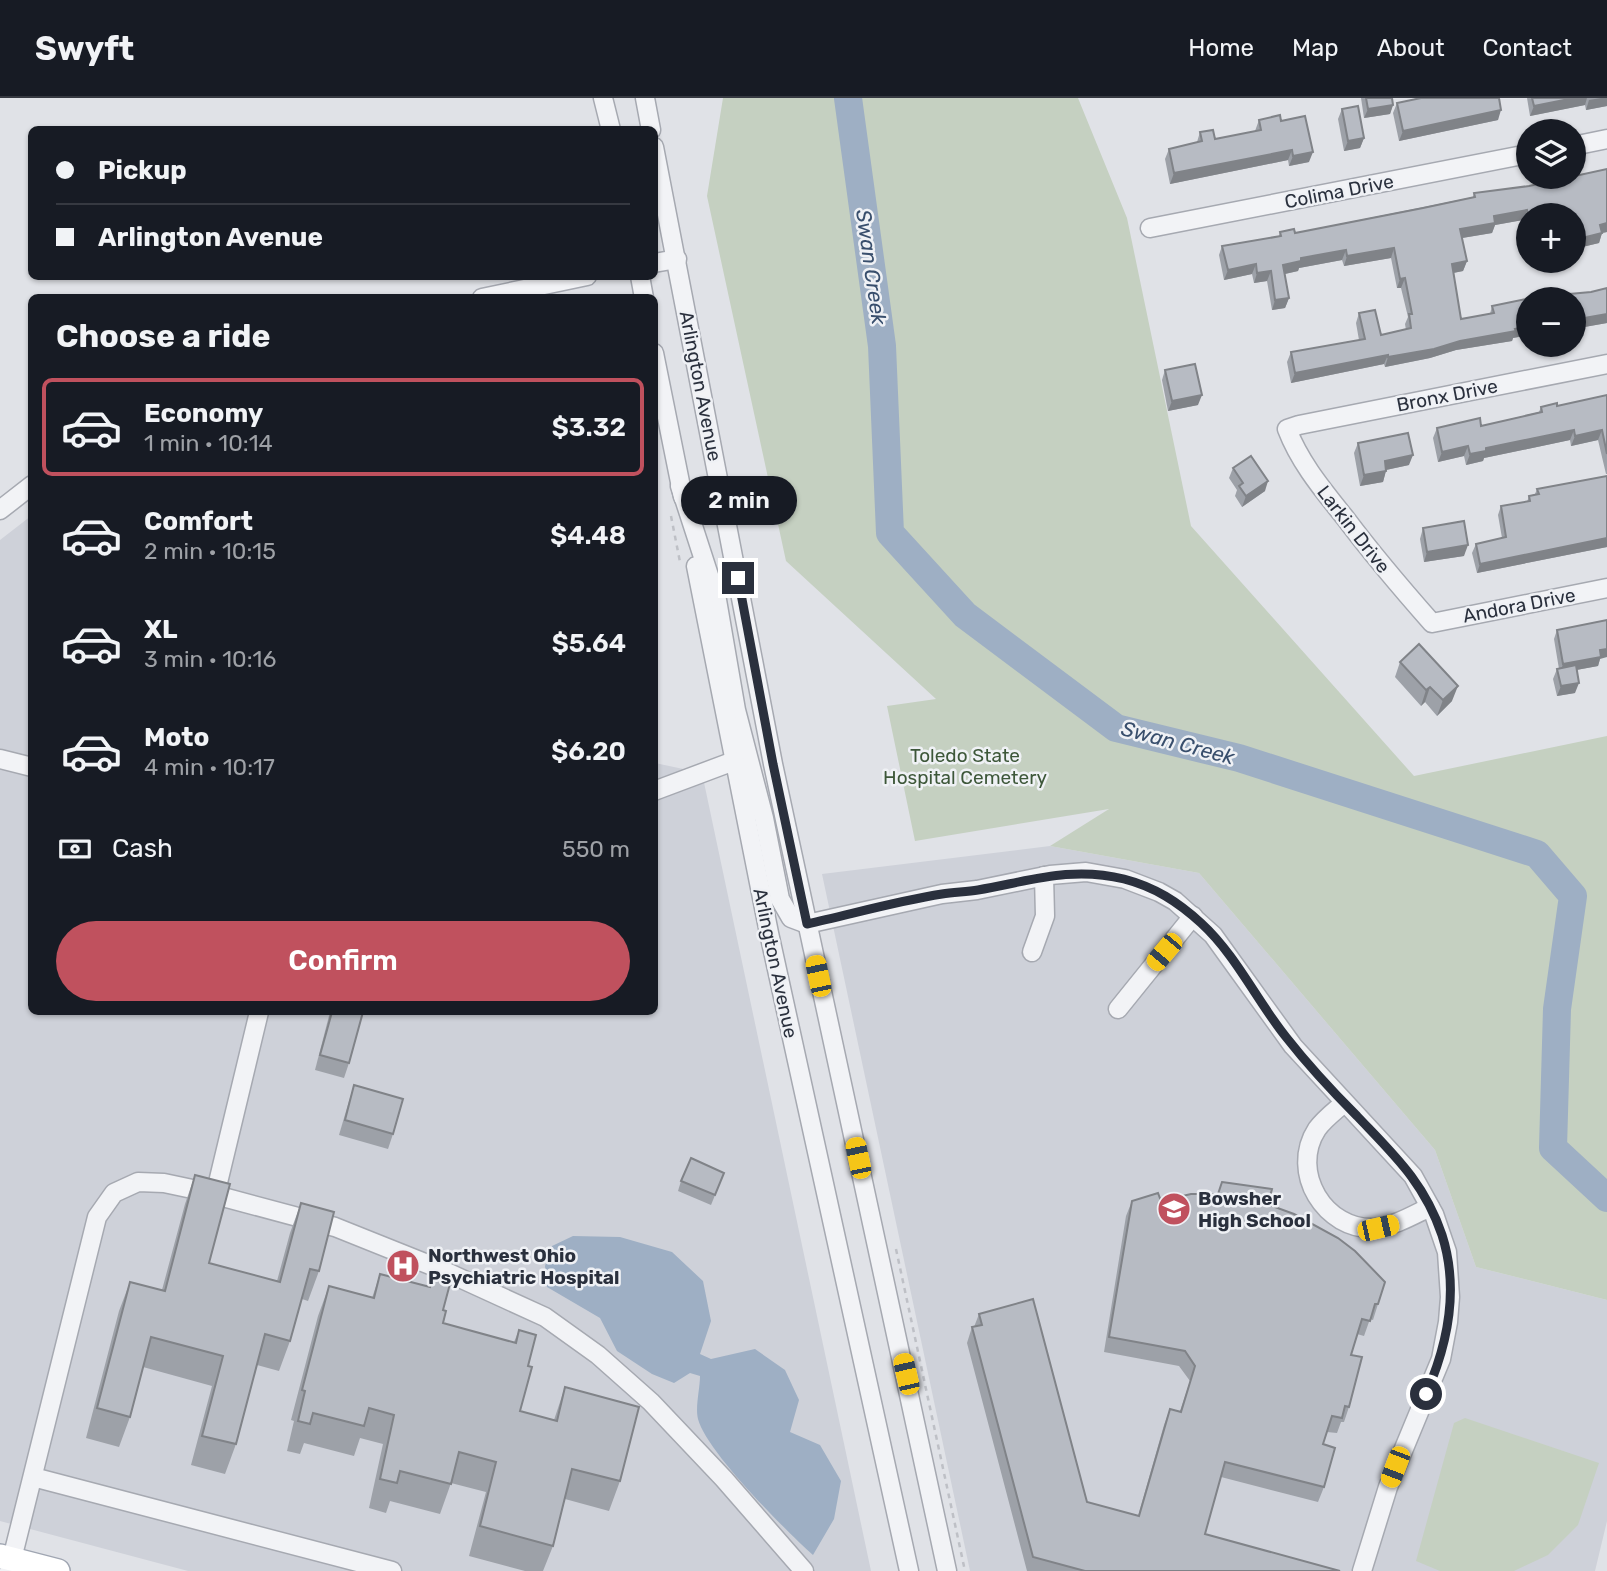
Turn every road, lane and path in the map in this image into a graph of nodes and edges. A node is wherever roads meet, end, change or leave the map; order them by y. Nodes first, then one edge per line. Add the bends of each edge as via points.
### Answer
1 (603, 98) edge
2 (645, 98) edge
3 (610, 126) edge
4 (650, 126) edge
5 (1607, 139) edge
6 (1586, 143) edge
7 (1516, 157) edge
8 (658, 166) edge
9 (1150, 228) dead end
10 (677, 258) junction
11 (658, 262) edge
12 (568, 280) edge
13 (501, 294) edge
14 (1607, 364) edge
15 (658, 373) edge
16 (1287, 429) joint
17 (680, 486) junction
18 (28, 488) edge
19 (0, 510) edge
20 (1607, 588) edge
21 (1432, 622) joint
22 (0, 759) edge
23 (734, 761) junction
24 (28, 766) edge
25 (658, 790) edge
26 (1044, 876) junction
27 (1193, 916) junction
28 (807, 924) junction
29 (1032, 952) dead end
30 (1118, 1009) dead end
31 (258, 1015) edge
32 (1344, 1103) junction
33 (215, 1195) junction
34 (1430, 1207) junction
35 (894, 1237) dead end
36 (33, 1477) junction
37 (7, 1562) edge
38 (58, 1571) edge
39 (392, 1571) edge
40 (804, 1571) edge
41 (909, 1571) edge
42 (947, 1571) edge
43 (965, 1571) edge
44 (1362, 1571) edge

1 - 3 street
2 - 4 street
5 - 6 street
7 - 9 street, Colima Drive
8 - 10 street, Arlington Avenue
10 - 11 street
10 - 28 street, Arlington Avenue
12 - 13 street
14 - 16 street, Bronx Drive
15 - 17 street, Arlington Avenue
16 - 21 street, Larkin Drive via 1296,453 1326,494
17 - 23 street, Arlington Avenue
17 - 28 street via 717,600 736,710 780,899 791,918
18 - 19 street
20 - 21 street, Andora Drive
22 - 24 street
23 - 25 street
23 - 41 street, Arlington Avenue
26 - 27 street via 1086,872 1125,879 1159,892
26 - 28 street
26 - 29 street via 1045,916
27 - 30 street
27 - 32 street via 1224,947 1276,1024
28 - 42 street, Arlington Avenue
31 - 33 street
32 - 34 street via 1399,1158
32 - 34 street via 1317,1129 1307,1155 1310,1181 1322,1205 1341,1221 1366,1228 1392,1224
33 - 36 street via 138,1182 114,1193 105,1203 92,1233
33 - 40 street via 335,1227 545,1317 598,1355 658,1409
34 - 44 street via 1447,1252 1450,1297 1445,1343 1388,1487
35 - 43 path
36 - 37 street
36 - 39 street
37 - 38 main road

